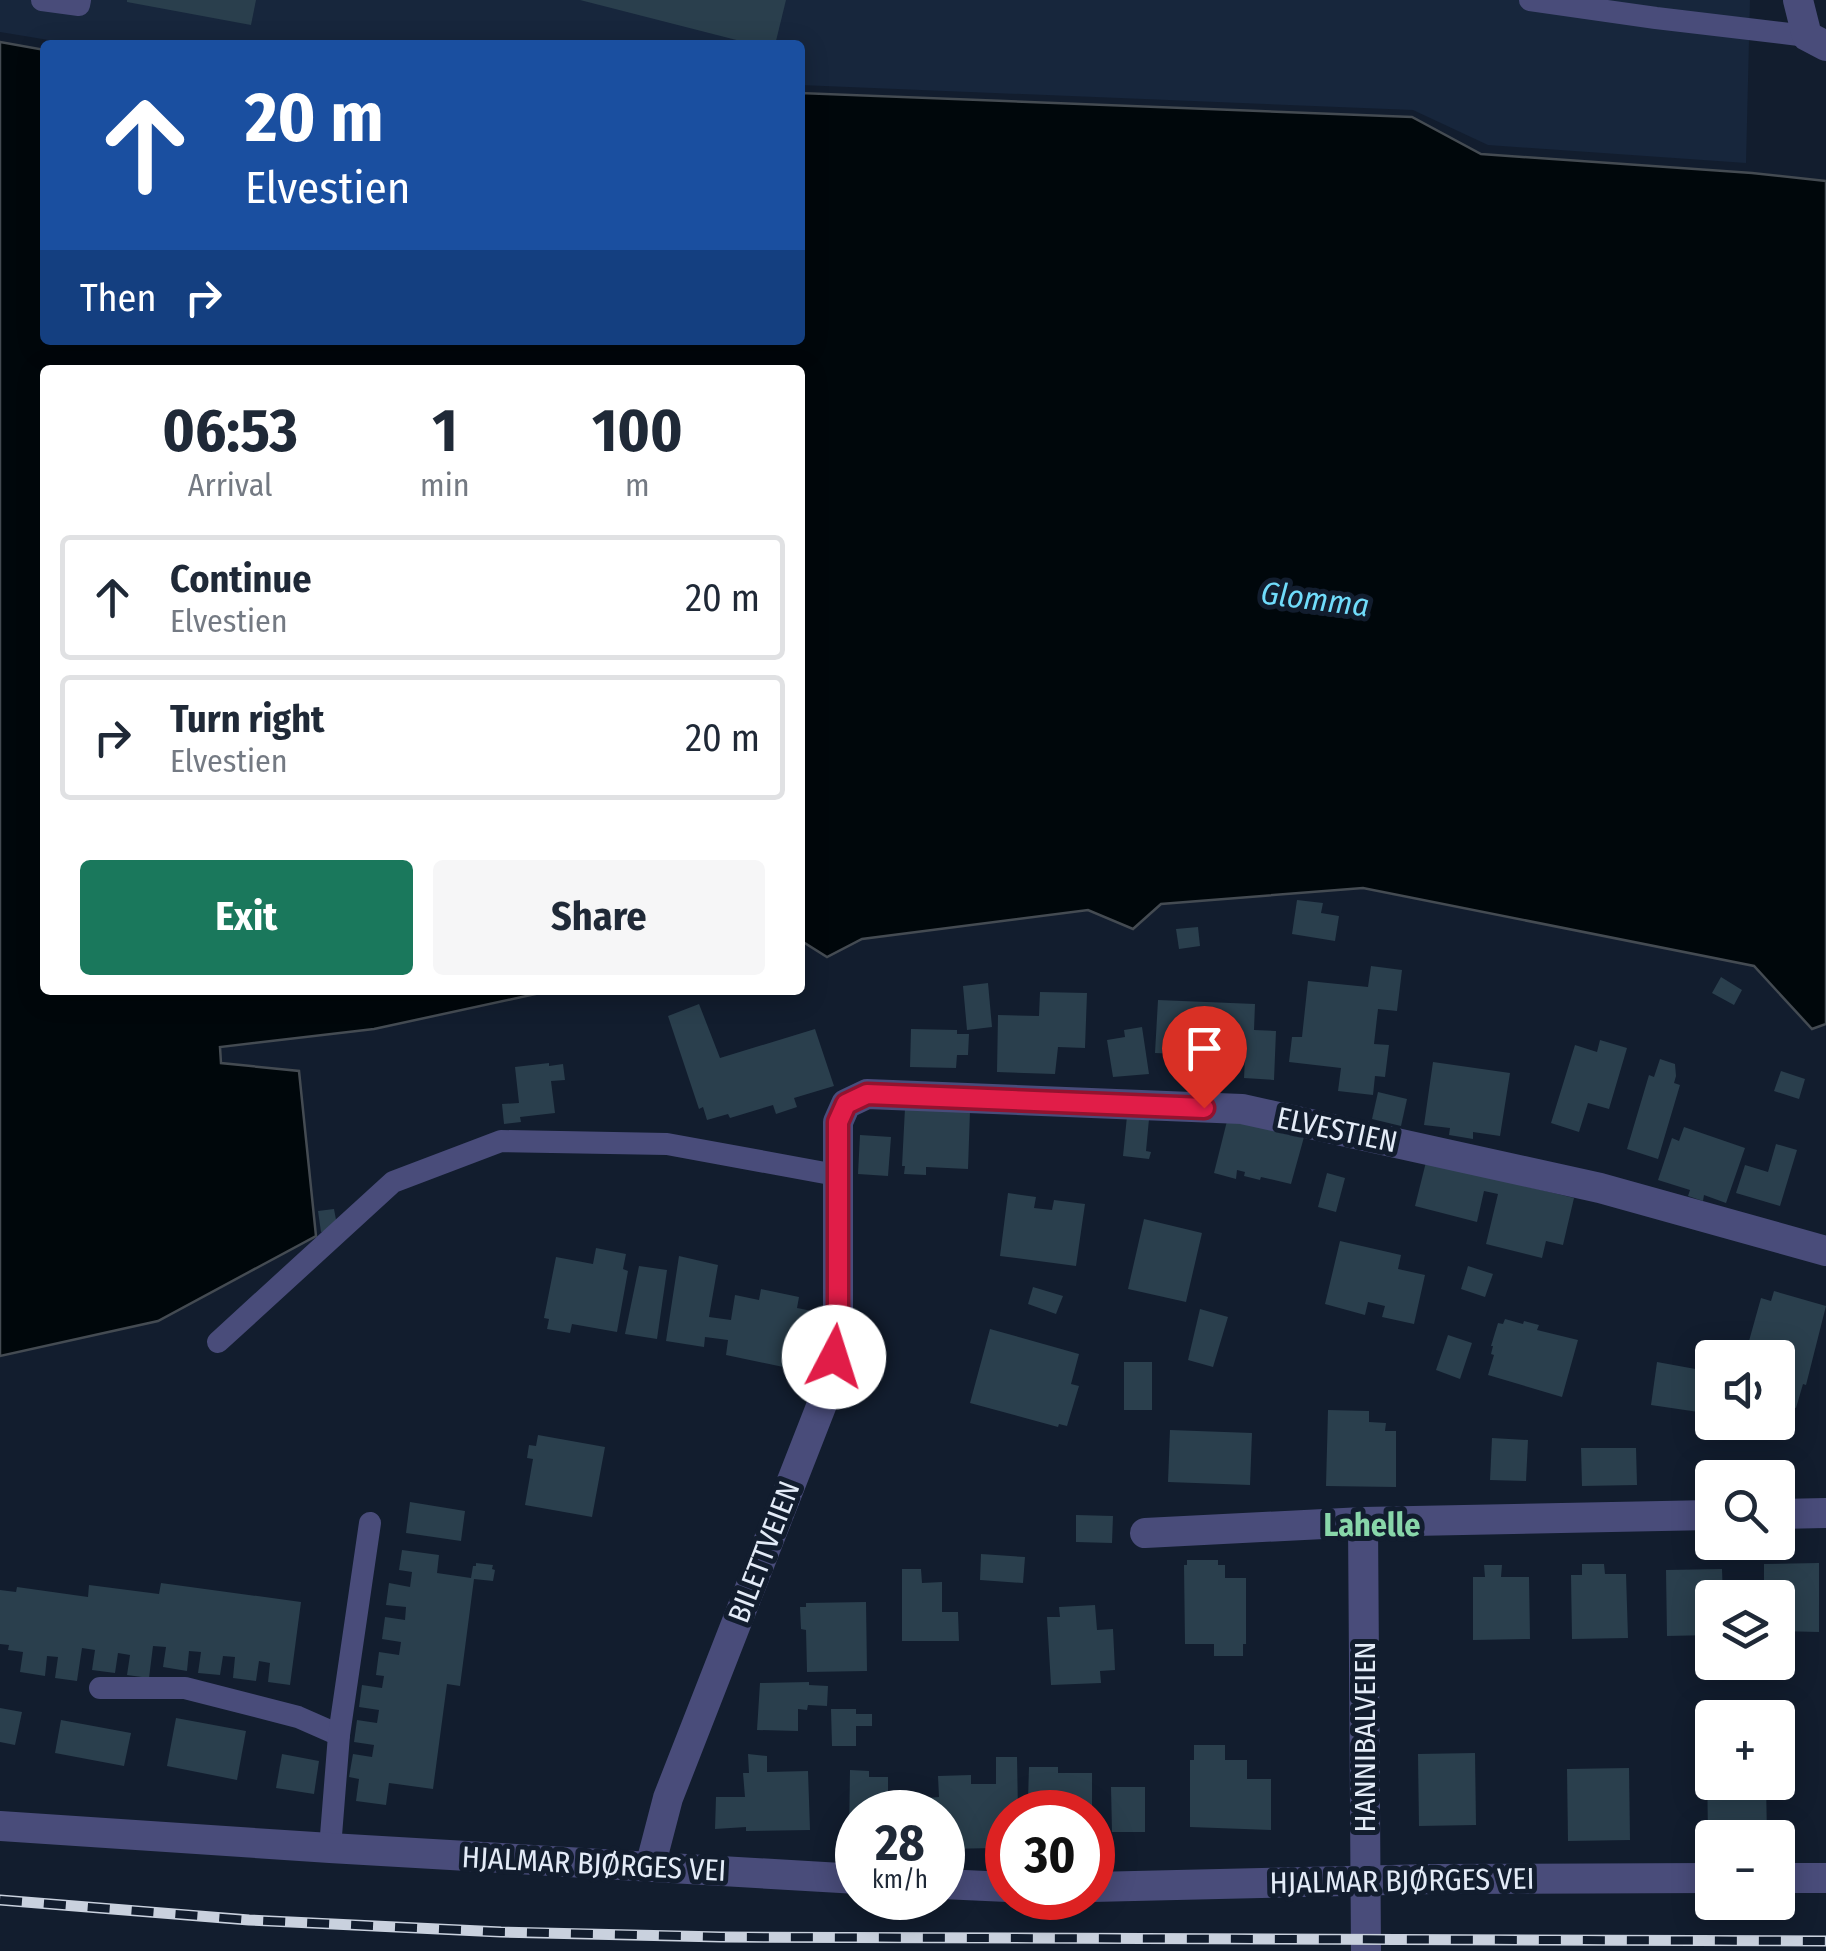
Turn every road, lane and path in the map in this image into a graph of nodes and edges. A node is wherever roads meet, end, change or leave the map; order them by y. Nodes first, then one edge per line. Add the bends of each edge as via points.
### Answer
1 (42, 0) edge
2 (80, 0) edge
3 (1530, 0) edge
4 (1798, 0) edge
5 (1816, 41) edge
6 (836, 1175) junction
7 (838, 1230) joint
8 (1826, 1250) edge
9 (218, 1342) dead end
10 (1826, 1513) edge
11 (1795, 1514) edge
12 (1695, 1515) edge
13 (1363, 1522) junction
14 (370, 1523) dead end
15 (1145, 1533) dead end
16 (100, 1688) dead end
17 (338, 1735) junction
18 (0, 1826) edge
19 (330, 1848) junction
20 (650, 1867) junction
21 (835, 1878) edge
22 (1695, 1878) edge
23 (1795, 1878) edge
24 (1826, 1878) edge
25 (1366, 1882) junction
26 (1115, 1887) edge
27 (1366, 1951) edge

1 - 2 lane
3 - 5 lane
4 - 5 street
6 - 7 street, ELVESTIEN
6 - 8 street, ELVESTIEN via 838,1122 846,1104 867,1094 1242,1109 1600,1188
6 - 9 lane via 667,1144 501,1140 393,1182
7 - 20 street, BILETTVEIEN via 834,1357 822,1404 668,1798
10 - 11 street
12 - 13 street
13 - 15 street
13 - 25 street, HANNIBALVEIEN
14 - 17 lane
16 - 17 lane via 198,1690
17 - 19 lane
18 - 19 street, HJALMAR BJØRGES VEI
19 - 20 street, HJALMAR BJØRGES VEI
20 - 21 street, HJALMAR BJØRGES VEI
22 - 25 street, HJALMAR BJØRGES VEI
23 - 24 street
25 - 26 street, HJALMAR BJØRGES VEI
25 - 27 street, HANNIBALVEIEN

